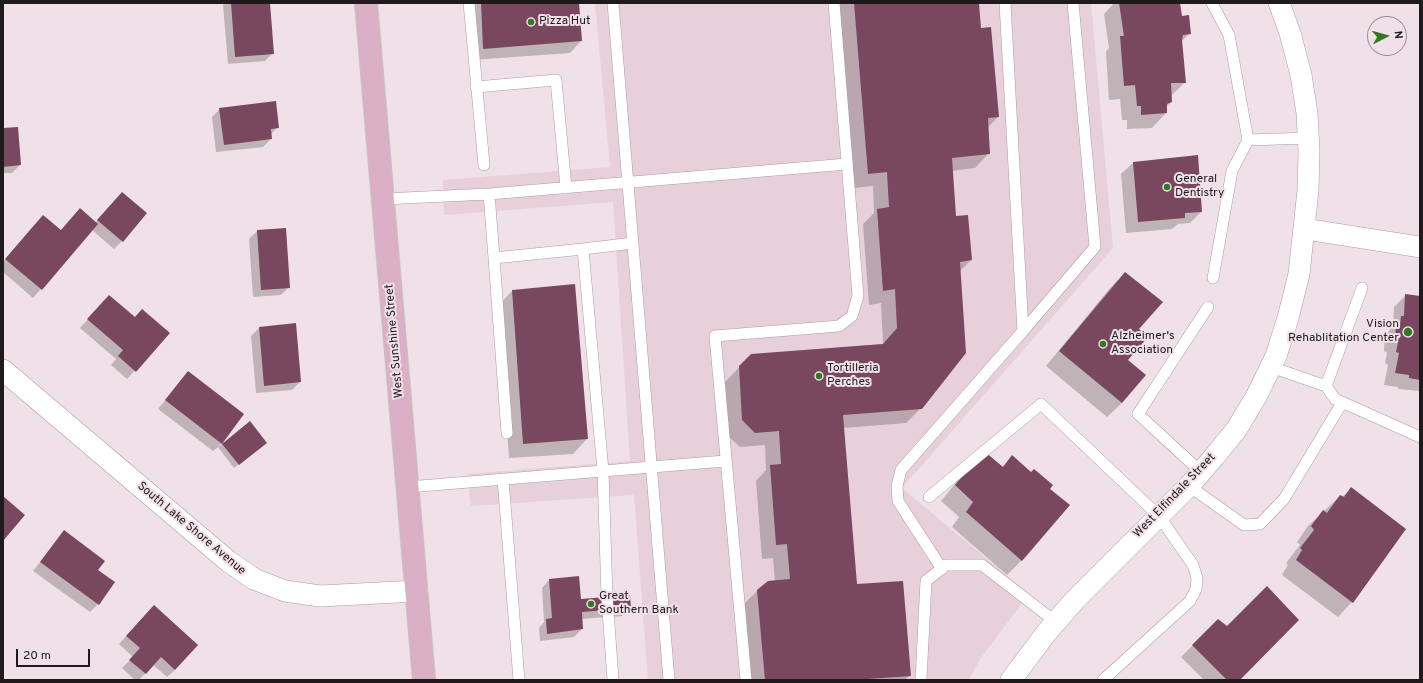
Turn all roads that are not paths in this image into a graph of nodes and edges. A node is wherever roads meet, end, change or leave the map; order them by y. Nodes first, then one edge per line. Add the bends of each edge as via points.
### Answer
1 (366, 3) edge
2 (469, 3) edge
3 (613, 3) edge
4 (834, 3) edge
5 (1005, 3) edge
6 (1072, 3) edge
7 (1212, 3) edge
8 (1279, 3) edge
9 (476, 87) junction
10 (1309, 138) junction
11 (1248, 140) junction
12 (847, 164) junction
13 (484, 165) dead end
14 (628, 183) junction
15 (566, 188) junction
16 (489, 194) junction
17 (383, 199) junction
18 (1305, 229) junction
19 (632, 243) junction
20 (1420, 247) edge
21 (583, 249) junction
22 (494, 258) junction
23 (1213, 278) dead end
24 (1362, 288) dead end
25 (1208, 307) dead end
26 (1023, 331) junction
27 (1271, 367) junction
28 (3, 370) edge
29 (1326, 386) junction
30 (1342, 403) junction
31 (507, 433) dead end
32 (1420, 438) edge
33 (725, 461) junction
34 (653, 466) junction
35 (602, 472) junction
36 (503, 479) junction
37 (1195, 479) junction
38 (408, 487) junction
39 (929, 497) dead end
40 (1159, 516) junction
41 (942, 570) junction
42 (417, 591) junction
43 (1056, 622) junction
44 (1017, 679) edge
45 (424, 680) edge
46 (519, 680) edge
47 (613, 680) edge
48 (669, 680) edge
49 (746, 680) edge
50 (921, 680) edge
51 (1103, 680) edge

1 - 17 main road, West Sunshine Street
2 - 9 lane
3 - 14 lane
4 - 12 lane
5 - 26 lane
6 - 26 lane via 1095,247
7 - 11 lane via 1229,35
8 - 10 street, West Elfindale Street via 1301,74
9 - 13 lane
9 - 15 lane via 556,80
10 - 11 lane
10 - 18 street, West Elfindale Street
11 - 23 lane via 1232,171
12 - 14 lane
12 - 33 lane via 858,296 852,316 839,326 715,336
14 - 15 lane
14 - 19 lane
15 - 16 lane
16 - 17 lane
16 - 22 lane
17 - 38 main road, West Sunshine Street
18 - 20 street
18 - 27 street, West Elfindale Street via 1299,274 1288,318
19 - 21 lane
19 - 34 lane
21 - 22 lane
21 - 35 lane
22 - 31 lane
24 - 29 lane
25 - 37 lane via 1138,414
26 - 41 lane via 901,470 897,486 898,501
27 - 29 lane
27 - 37 street, West Elfindale Street via 1236,430
28 - 42 street, South Lake Shore Avenue via 228,561 254,579 285,591 314,596
29 - 30 lane
30 - 32 lane
30 - 37 lane via 1284,499 1260,524 1244,525
33 - 34 lane
33 - 49 lane
34 - 35 lane
34 - 48 lane
35 - 36 lane
35 - 47 lane
36 - 38 lane
36 - 46 lane
37 - 40 street, West Elfindale Street
38 - 42 main road, West Sunshine Street
39 - 40 lane via 1040,404
40 - 43 street, West Elfindale Street via 1106,567
40 - 51 lane via 1193,565 1197,578 1196,589 1190,601
41 - 43 lane via 946,565 982,565
41 - 50 lane via 926,581
42 - 45 main road, West Sunshine Street
43 - 44 street, West Elfindale Street

